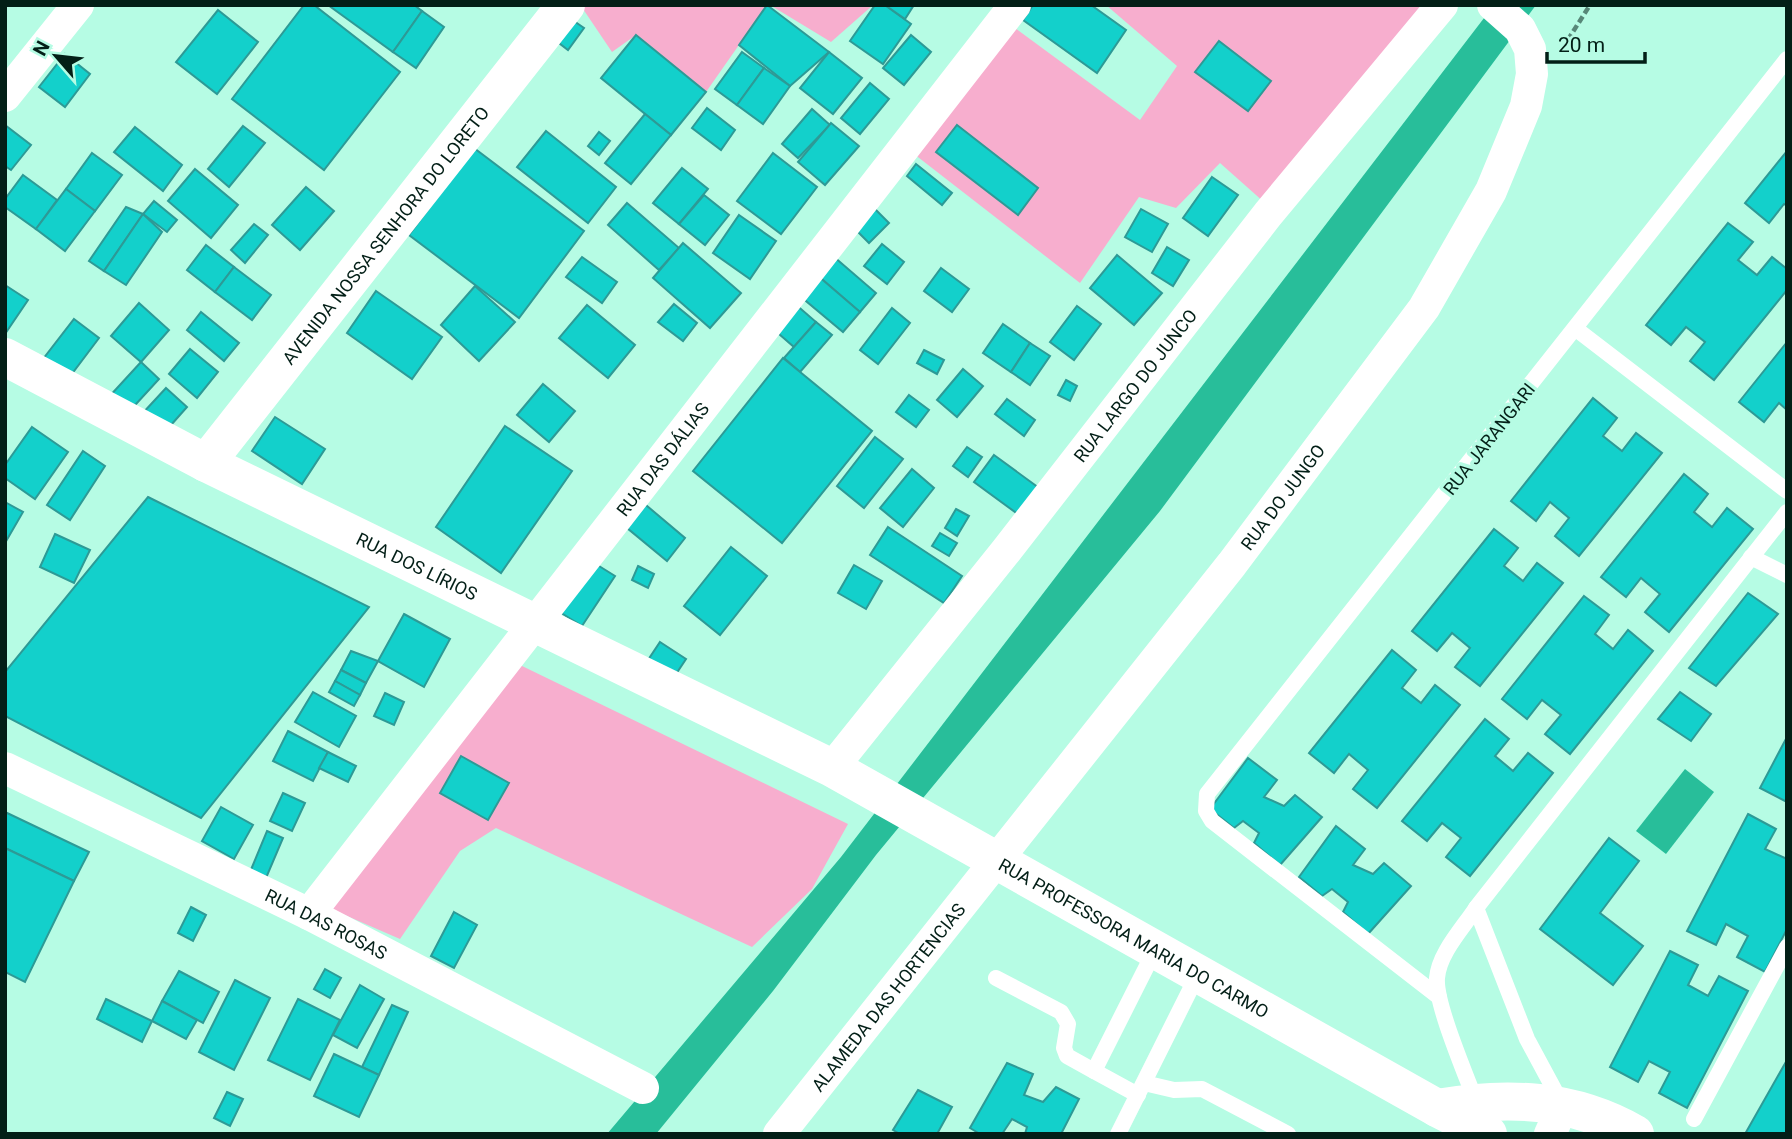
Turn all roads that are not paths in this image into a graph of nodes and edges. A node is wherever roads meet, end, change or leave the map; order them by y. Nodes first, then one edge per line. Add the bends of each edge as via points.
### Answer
1 (78, 5) edge
2 (566, 5) edge
3 (1015, 5) edge
4 (1442, 5) edge
5 (1493, 5) edge
6 (1787, 59) edge
7 (5, 96) edge
8 (1576, 329) junction
9 (5, 357) edge
10 (206, 463) junction
11 (1787, 491) edge
12 (1787, 512) edge
13 (1751, 557) junction
14 (1787, 575) edge
15 (535, 623) junction
16 (5, 768) edge
17 (832, 768) junction
18 (994, 859) junction
19 (1476, 908) junction
20 (309, 914) junction
21 (1787, 947) edge
22 (1155, 950) junction
23 (1198, 974) junction
24 (996, 978) dead end
25 (1439, 997) junction
26 (1094, 1071) junction
27 (643, 1088) dead end
28 (1141, 1089) junction
29 (1694, 1119) dead end
30 (1557, 1120) edge
31 (1484, 1123) edge
32 (779, 1134) edge
33 (1118, 1134) edge
34 (1288, 1134) edge
35 (1635, 1134) edge

1 - 7 street
2 - 10 street, AVENIDA NOSSA SENHORA DO LORETO
3 - 15 street, RUA DAS DÁLIAS
4 - 17 street, RUA LARGO DO JUNCO via 1268,214
5 - 18 street, RUA DO JUNGO via 1520,29 1530,49 1532,74 1526,106 1491,191 1424,307 1233,564
6 - 8 lane, RUA JARANGARI
8 - 11 lane
8 - 25 lane, RUA JARANGARI via 1207,794 1206,811 1212,821
9 - 10 street, RUA DOS LÍRIOS
10 - 15 street, RUA DOS LÍRIOS
12 - 13 lane
13 - 14 lane
13 - 19 lane
15 - 17 street, RUA DOS LÍRIOS
15 - 20 street, RUA DAS DÁLIAS
16 - 20 street, RUA DAS ROSAS
17 - 18 street, RUA PROFESSORA MARIA DO CARMO
18 - 22 street, RUA PROFESSORA MARIA DO CARMO
18 - 32 street, ALAMEDA DAS HORTENCIAS
19 - 25 lane via 1445,954 1437,977
19 - 30 lane
20 - 27 street, RUA DAS ROSAS
21 - 29 lane
22 - 23 street, RUA PROFESSORA MARIA DO CARMO
22 - 26 lane
23 - 28 lane
23 - 31 street, RUA PROFESSORA MARIA DO CARMO via 1437,1108
24 - 26 lane via 1061,1012 1068,1024 1067,1056
25 - 31 lane
26 - 28 lane
28 - 33 lane
28 - 34 lane via 1202,1088
30 - 31 street, RUA PROFESSORA MARIA DO CARMO via 1529,1100
30 - 35 street, RUA PROFESSORA MARIA DO CARMO via 1613,1121

